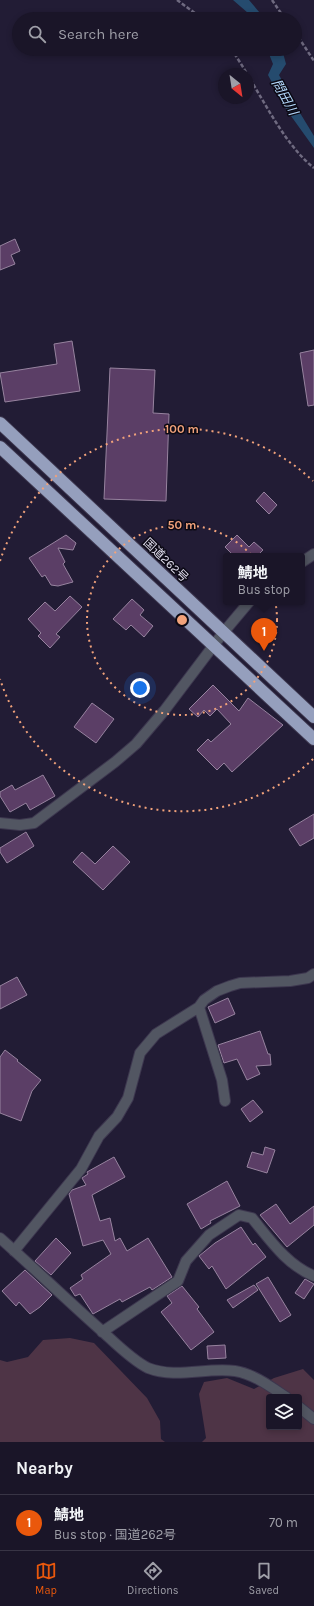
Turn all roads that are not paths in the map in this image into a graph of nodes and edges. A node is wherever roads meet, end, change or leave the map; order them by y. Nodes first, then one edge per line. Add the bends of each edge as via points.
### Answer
1 (0, 423) edge
2 (0, 447) edge
3 (314, 554) edge
4 (305, 560) edge
5 (246, 605) edge
6 (223, 633) junction
7 (213, 646) junction
8 (314, 717) edge
9 (314, 739) edge
10 (0, 823) edge
11 (314, 974) edge
12 (199, 1007) junction
13 (225, 1101) dead end
14 (0, 1238) edge
15 (14, 1251) junction
16 (314, 1276) edge
17 (102, 1332) junction
18 (281, 1394) edge
19 (302, 1409) edge
20 (314, 1419) edge

1 - 6 highway, 国道262号
2 - 7 highway
3 - 4 street
5 - 6 street
6 - 7 street
6 - 8 highway, 国道262号
7 - 9 highway
7 - 10 street via 164,711 136,744 115,762 34,823
11 - 12 street via 290,982 240,983 217,991
12 - 13 street via 222,1080
12 - 15 street via 156,1034 140,1053 128,1098 117,1117 99,1136 81,1170
14 - 15 street
15 - 17 street
16 - 17 street via 280,1254 252,1218 239,1215 209,1235 186,1261 178,1281
17 - 18 street via 147,1367 167,1373 236,1371 254,1377
19 - 20 street

